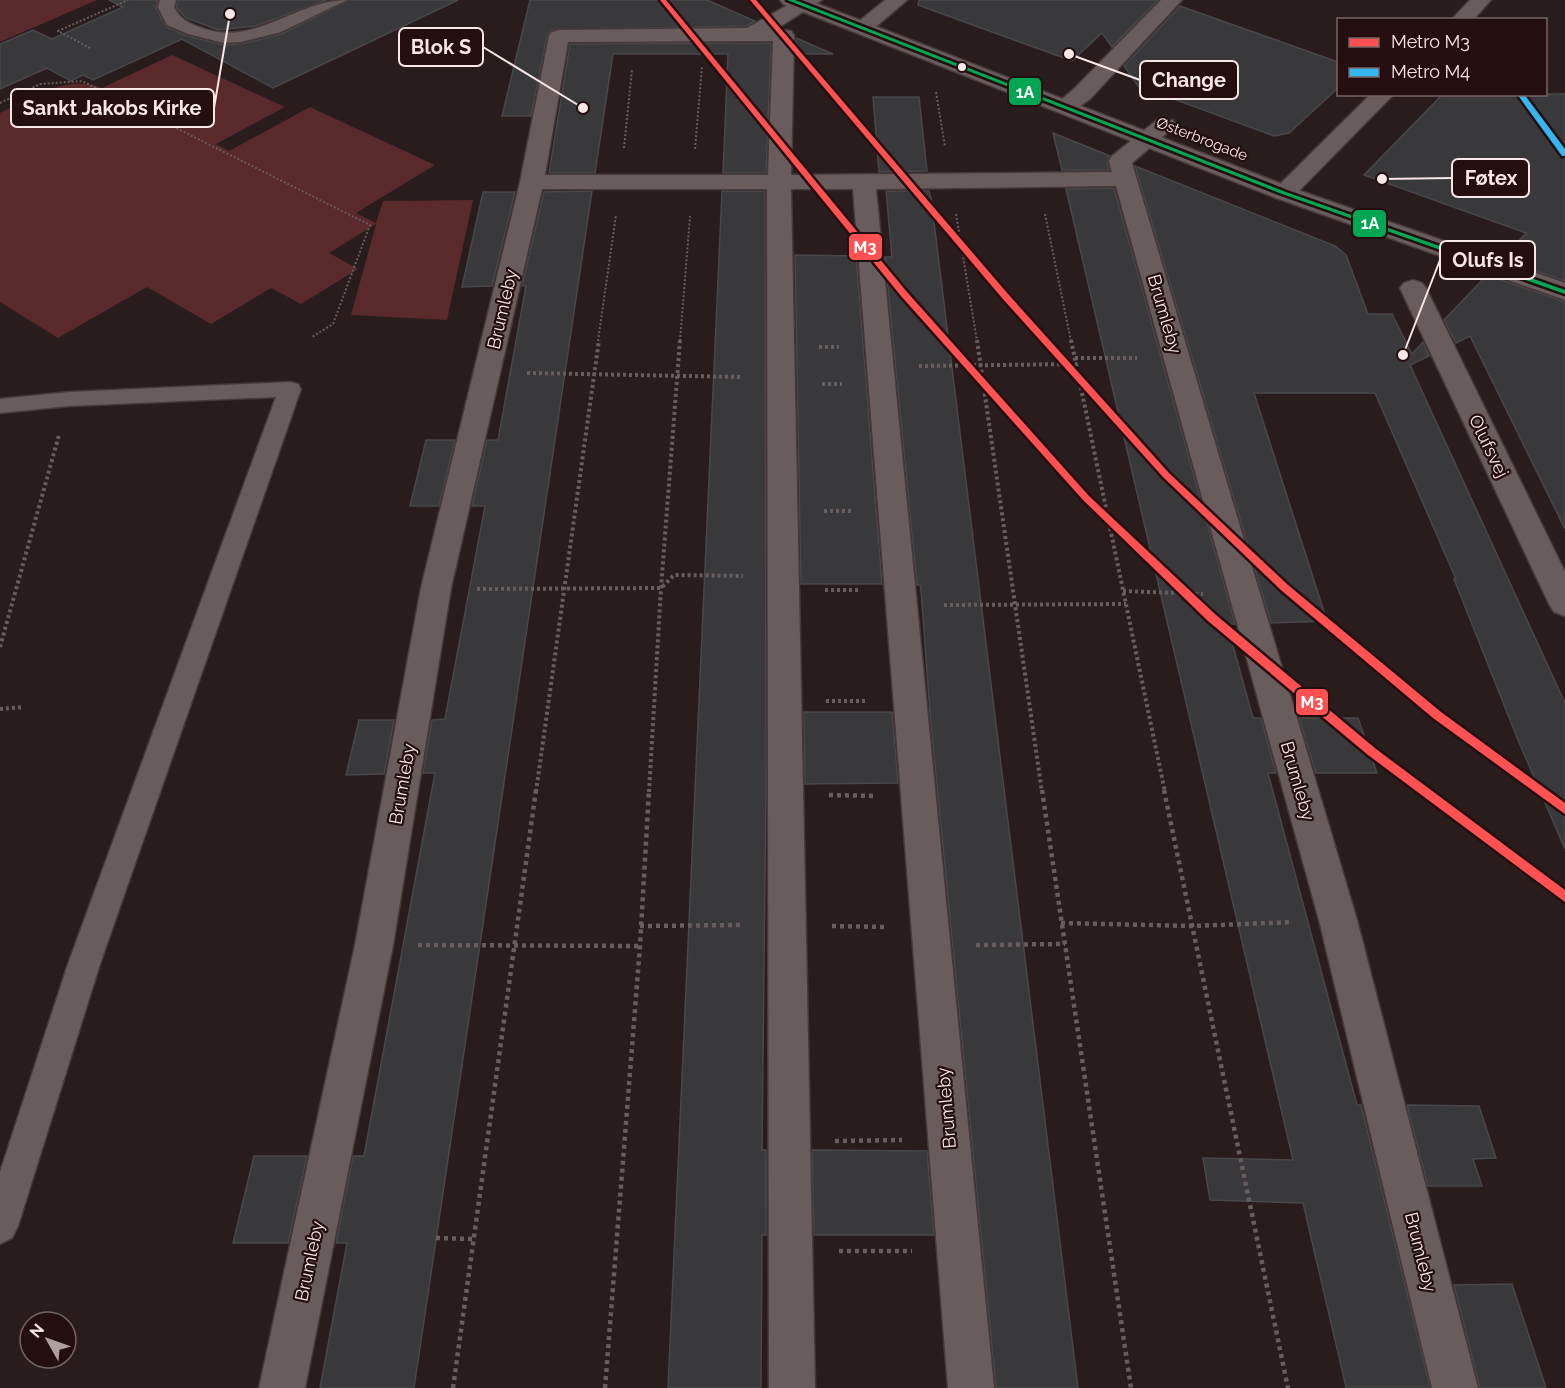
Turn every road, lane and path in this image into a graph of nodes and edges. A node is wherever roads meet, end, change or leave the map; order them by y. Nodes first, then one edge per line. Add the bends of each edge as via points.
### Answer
1 (128, 0) edge
2 (168, 0) edge
3 (339, 0) edge
4 (836, 0) edge
5 (897, 0) edge
6 (1172, 0) edge
7 (1481, 0) edge
8 (801, 2) edge
9 (1463, 18) edge
10 (872, 22) junction
11 (751, 34) junction
12 (635, 35) junction
13 (90, 48) dead end
14 (962, 66) junction
15 (1382, 96) edge
16 (1074, 100) junction
17 (0, 103) edge
18 (1156, 132) junction
19 (1300, 176) junction
20 (1126, 179) junction
21 (1038, 180) junction
22 (779, 181) junction
23 (532, 182) junction
24 (864, 182) junction
25 (950, 182) junction
26 (620, 183) junction
27 (1284, 193) junction
28 (1565, 283) edge
29 (1413, 288) dead end
30 (1565, 292) edge
31 (312, 337) dead end
32 (1075, 358) junction
33 (1179, 359) junction
34 (780, 363) junction
35 (1077, 364) junction
36 (880, 365) junction
37 (981, 365) junction
38 (487, 373) junction
39 (594, 374) junction
40 (679, 376) junction
41 (69, 399) junction
42 (0, 406) edge
43 (782, 510) junction
44 (893, 512) junction
45 (783, 583) junction
46 (661, 588) junction
47 (515, 590) dead end
48 (564, 590) junction
49 (1124, 591) junction
50 (1186, 594) dead end
51 (900, 597) junction
52 (1126, 604) junction
53 (1565, 604) edge
54 (1014, 606) junction
55 (0, 647) edge
56 (784, 700) junction
57 (910, 702) junction
58 (23, 707) dead end
59 (0, 709) edge
60 (785, 795) junction
61 (918, 796) junction
62 (1338, 920) junction
63 (1061, 923) junction
64 (787, 925) junction
65 (640, 926) junction
66 (1193, 926) junction
67 (931, 936) junction
68 (1065, 944) junction
69 (466, 945) dead end
70 (515, 946) junction
71 (640, 946) junction
72 (949, 1140) junction
73 (789, 1142) junction
74 (0, 1226) edge
75 (436, 1238) dead end
76 (474, 1239) junction
77 (790, 1251) junction
78 (959, 1251) junction
79 (282, 1388) edge
80 (453, 1388) edge
81 (605, 1388) edge
82 (792, 1388) edge
83 (971, 1388) edge
84 (1131, 1388) edge
85 (1288, 1388) edge
86 (1455, 1388) edge

1 - 13 path via 58,31
2 - 3 lane via 166,7 172,21 208,36 237,38 266,32
4 - 10 street, Østerbrogade
5 - 10 street
6 - 16 street
7 - 9 street
8 - 10 street, Østerbrogade
8 - 11 street, Brumleby
10 - 14 street, Østerbrogade
10 - 16 street, Østerbrogade
11 - 12 street, Brumleby
11 - 22 street, Brumleby via 784,35
12 - 23 street, Brumleby via 559,36
12 - 26 path
14 - 16 street, Østerbrogade
14 - 25 path via 935,84
15 - 19 street
16 - 18 street, Østerbrogade
17 - 31 path via 40,84 82,81 370,225 333,324
18 - 19 street, Østerbrogade
18 - 20 street, Brumleby via 1120,161
18 - 27 street, Østerbrogade
19 - 27 street
19 - 28 street, Østerbrogade
20 - 21 street
20 - 33 street, Brumleby
21 - 25 street
21 - 32 path
22 - 24 street
22 - 26 street
22 - 34 street, Brumleby
23 - 26 street
23 - 38 street, Brumleby
24 - 25 street
24 - 36 street, Brumleby
25 - 37 path
26 - 39 path
27 - 30 street, Østerbrogade
29 - 53 street, Olufsvej
32 - 33 path
32 - 35 path
33 - 62 street, Brumleby
34 - 36 path
34 - 36 path via 799,385
34 - 40 path
34 - 43 street, Brumleby
35 - 37 path
35 - 49 path
36 - 37 path
36 - 44 street, Brumleby
37 - 54 path
38 - 39 path
38 - 79 street, Brumleby via 436,588 374,945
39 - 40 path
39 - 48 path
40 - 46 path
41 - 42 lane
41 - 55 path
41 - 74 lane via 290,389 84,964
43 - 44 path
43 - 45 street, Brumleby
44 - 51 street, Brumleby
45 - 46 path via 674,575
45 - 51 path
45 - 56 street, Brumleby
46 - 48 path
46 - 65 path
47 - 48 path
48 - 70 path
49 - 50 path
49 - 52 path
51 - 54 path
51 - 57 street, Brumleby
52 - 54 path
52 - 66 path
54 - 63 path
56 - 57 path
56 - 60 street, Brumleby
57 - 61 street, Brumleby
58 - 59 path
60 - 61 path
60 - 64 street, Brumleby
61 - 67 street, Brumleby
62 - 66 path
62 - 86 street, Brumleby
63 - 66 path
63 - 68 path
64 - 65 path
64 - 67 path
64 - 73 street, Brumleby
65 - 71 path
66 - 85 path
67 - 68 path
67 - 72 street, Brumleby
68 - 84 path
69 - 70 path
70 - 71 path
70 - 76 path
71 - 81 path
72 - 73 path
72 - 78 street, Brumleby
73 - 77 street, Brumleby
75 - 76 path
76 - 80 path
77 - 78 path
77 - 82 street, Brumleby
78 - 83 street, Brumleby

